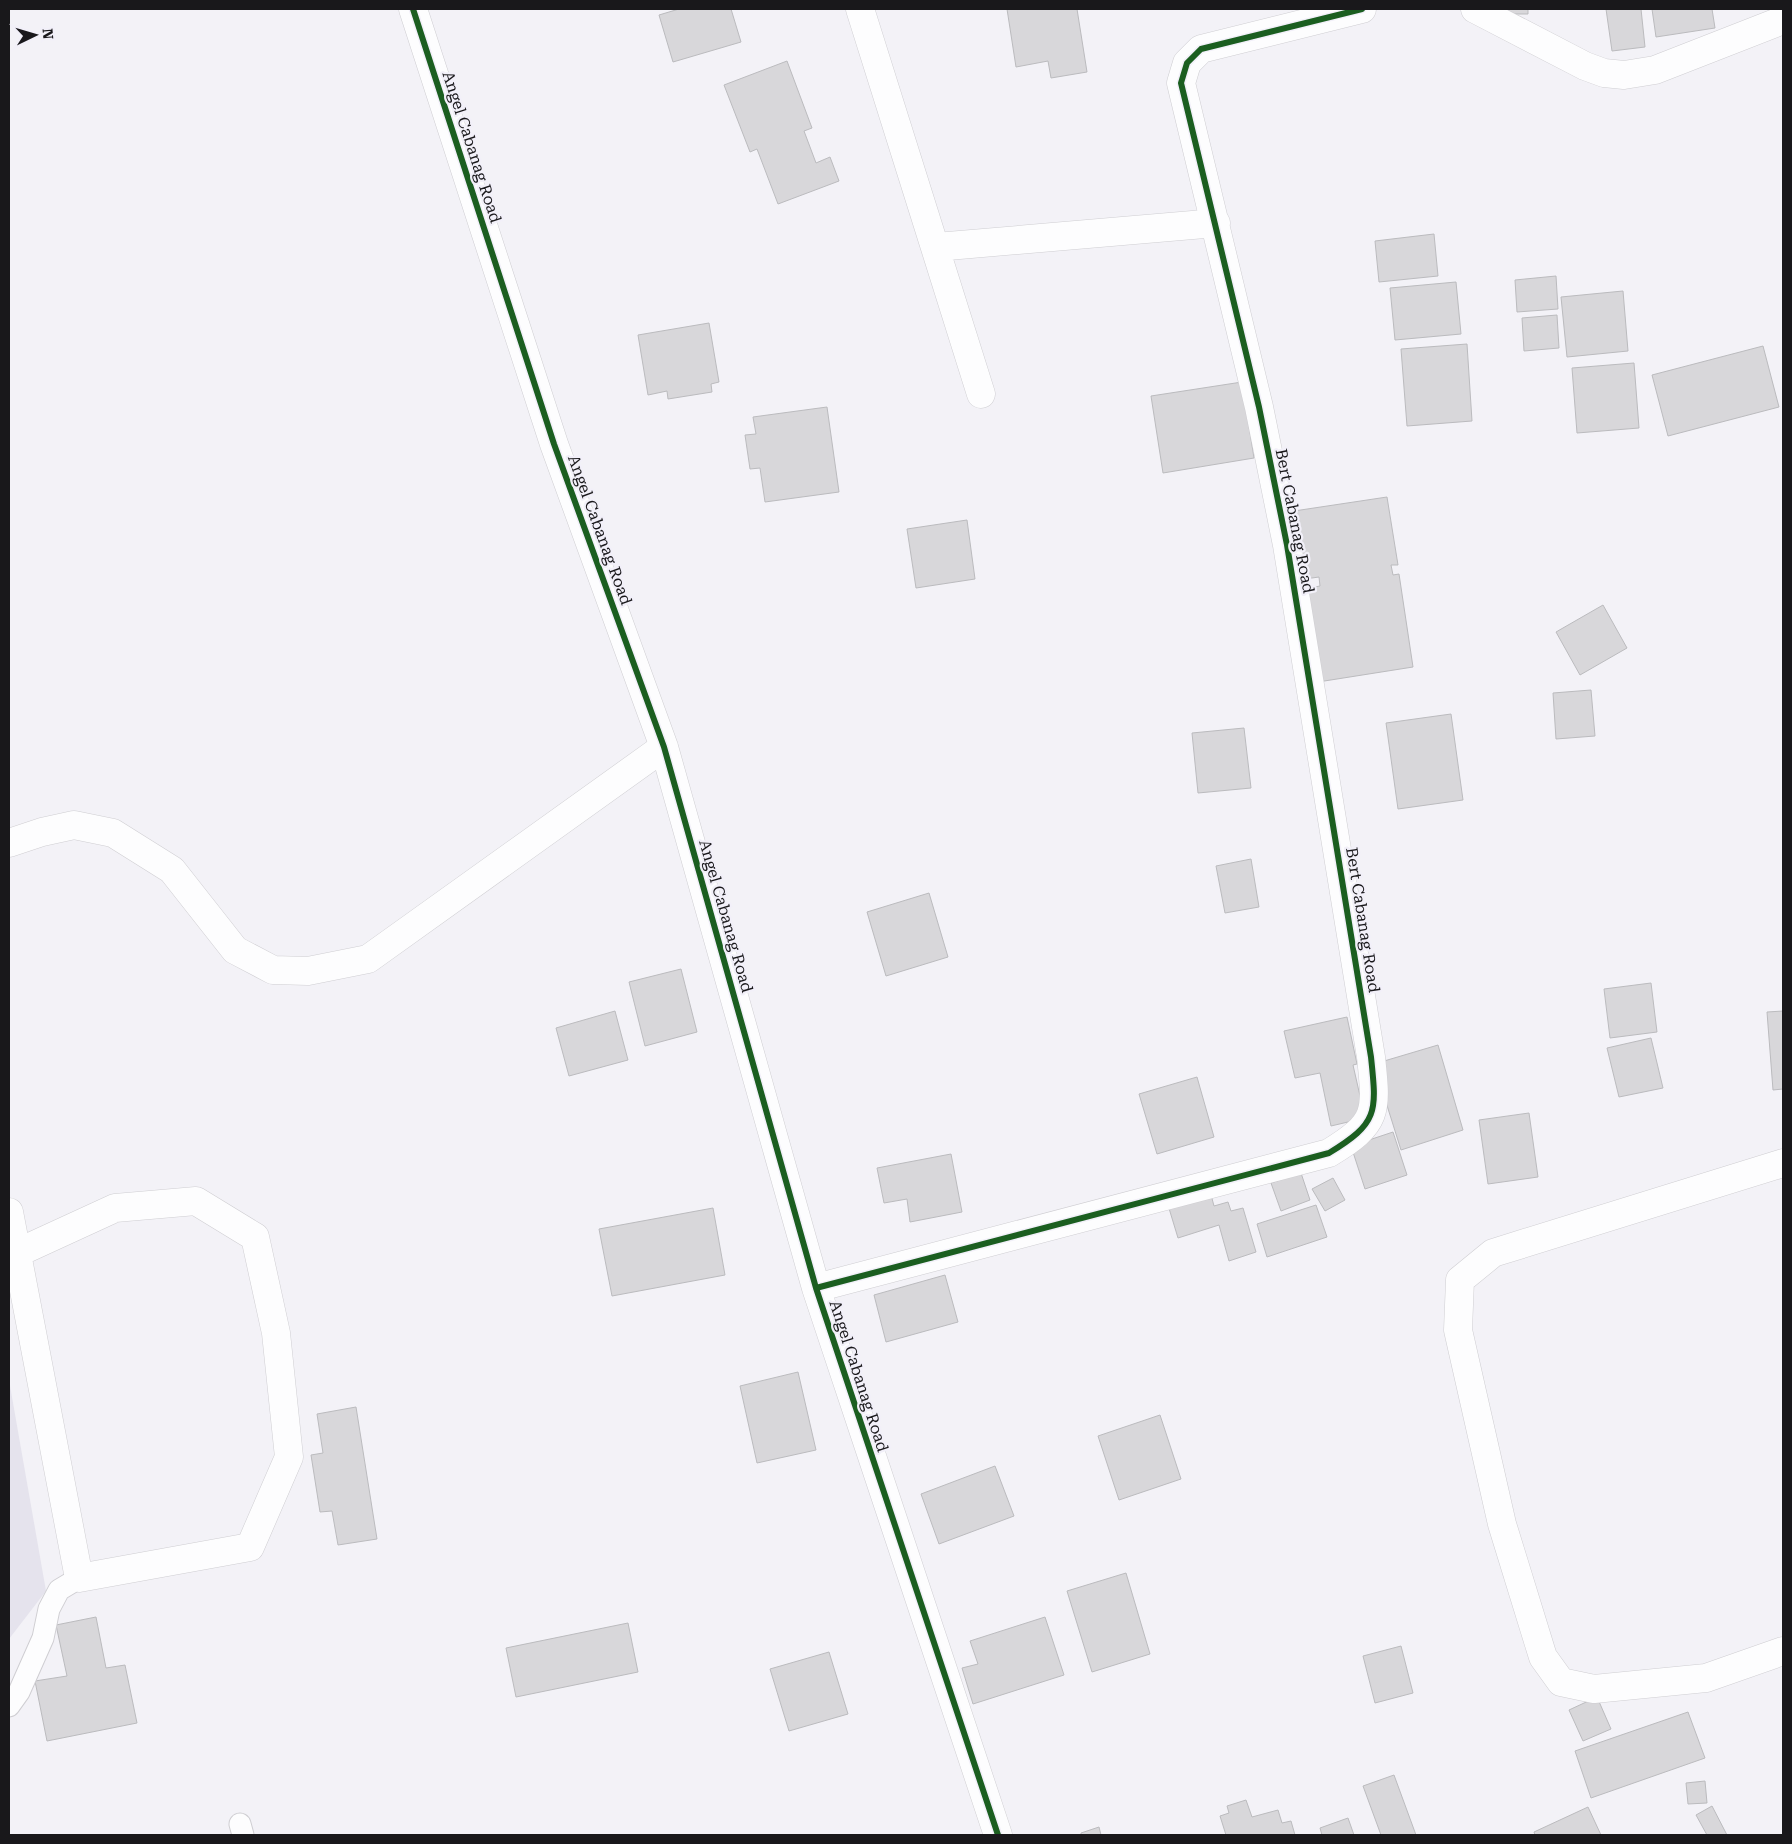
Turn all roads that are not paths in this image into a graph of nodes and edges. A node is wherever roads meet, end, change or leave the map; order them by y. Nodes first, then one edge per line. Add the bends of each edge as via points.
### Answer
1 (413, 9) edge
2 (860, 9) edge
3 (1362, 9) edge
4 (1475, 9) edge
5 (1781, 9) edge
6 (1783, 20) edge
7 (1216, 223) junction
8 (936, 247) junction
9 (981, 394) dead end
10 (664, 747) junction
11 (9, 843) edge
12 (1783, 1163) edge
13 (9, 1212) edge
14 (17, 1253) junction
15 (816, 1288) junction
16 (79, 1578) junction
17 (1783, 1651) edge
18 (9, 1706) edge
19 (998, 1835) edge

1 - 10 street, Angel Cabanag Road via 554,444
2 - 8 street
3 - 7 street, Bert Cabanag Road via 1201,49 1187,63 1181,83
4 - 6 street via 1584,66 1624,75 1654,70
5 - 6 street
7 - 8 street
7 - 15 street, Bert Cabanag Road via 1287,545 1371,1057 1375,1094 1371,1118 1355,1137 1328,1153
8 - 9 street
10 - 11 street via 368,959 308,971 273,970 236,950 172,870 113,833 74,825
10 - 15 street, Angel Cabanag Road
12 - 17 street via 1494,1253 1460,1280 1458,1330 1502,1524 1543,1657 1561,1682 1594,1689 1706,1678
13 - 14 street
14 - 16 street
14 - 16 street via 115,1208 196,1201 255,1237 276,1333 289,1457 250,1548
15 - 19 street, Angel Cabanag Road
16 - 18 lane via 59,1590 49,1609 43,1638 19,1692

